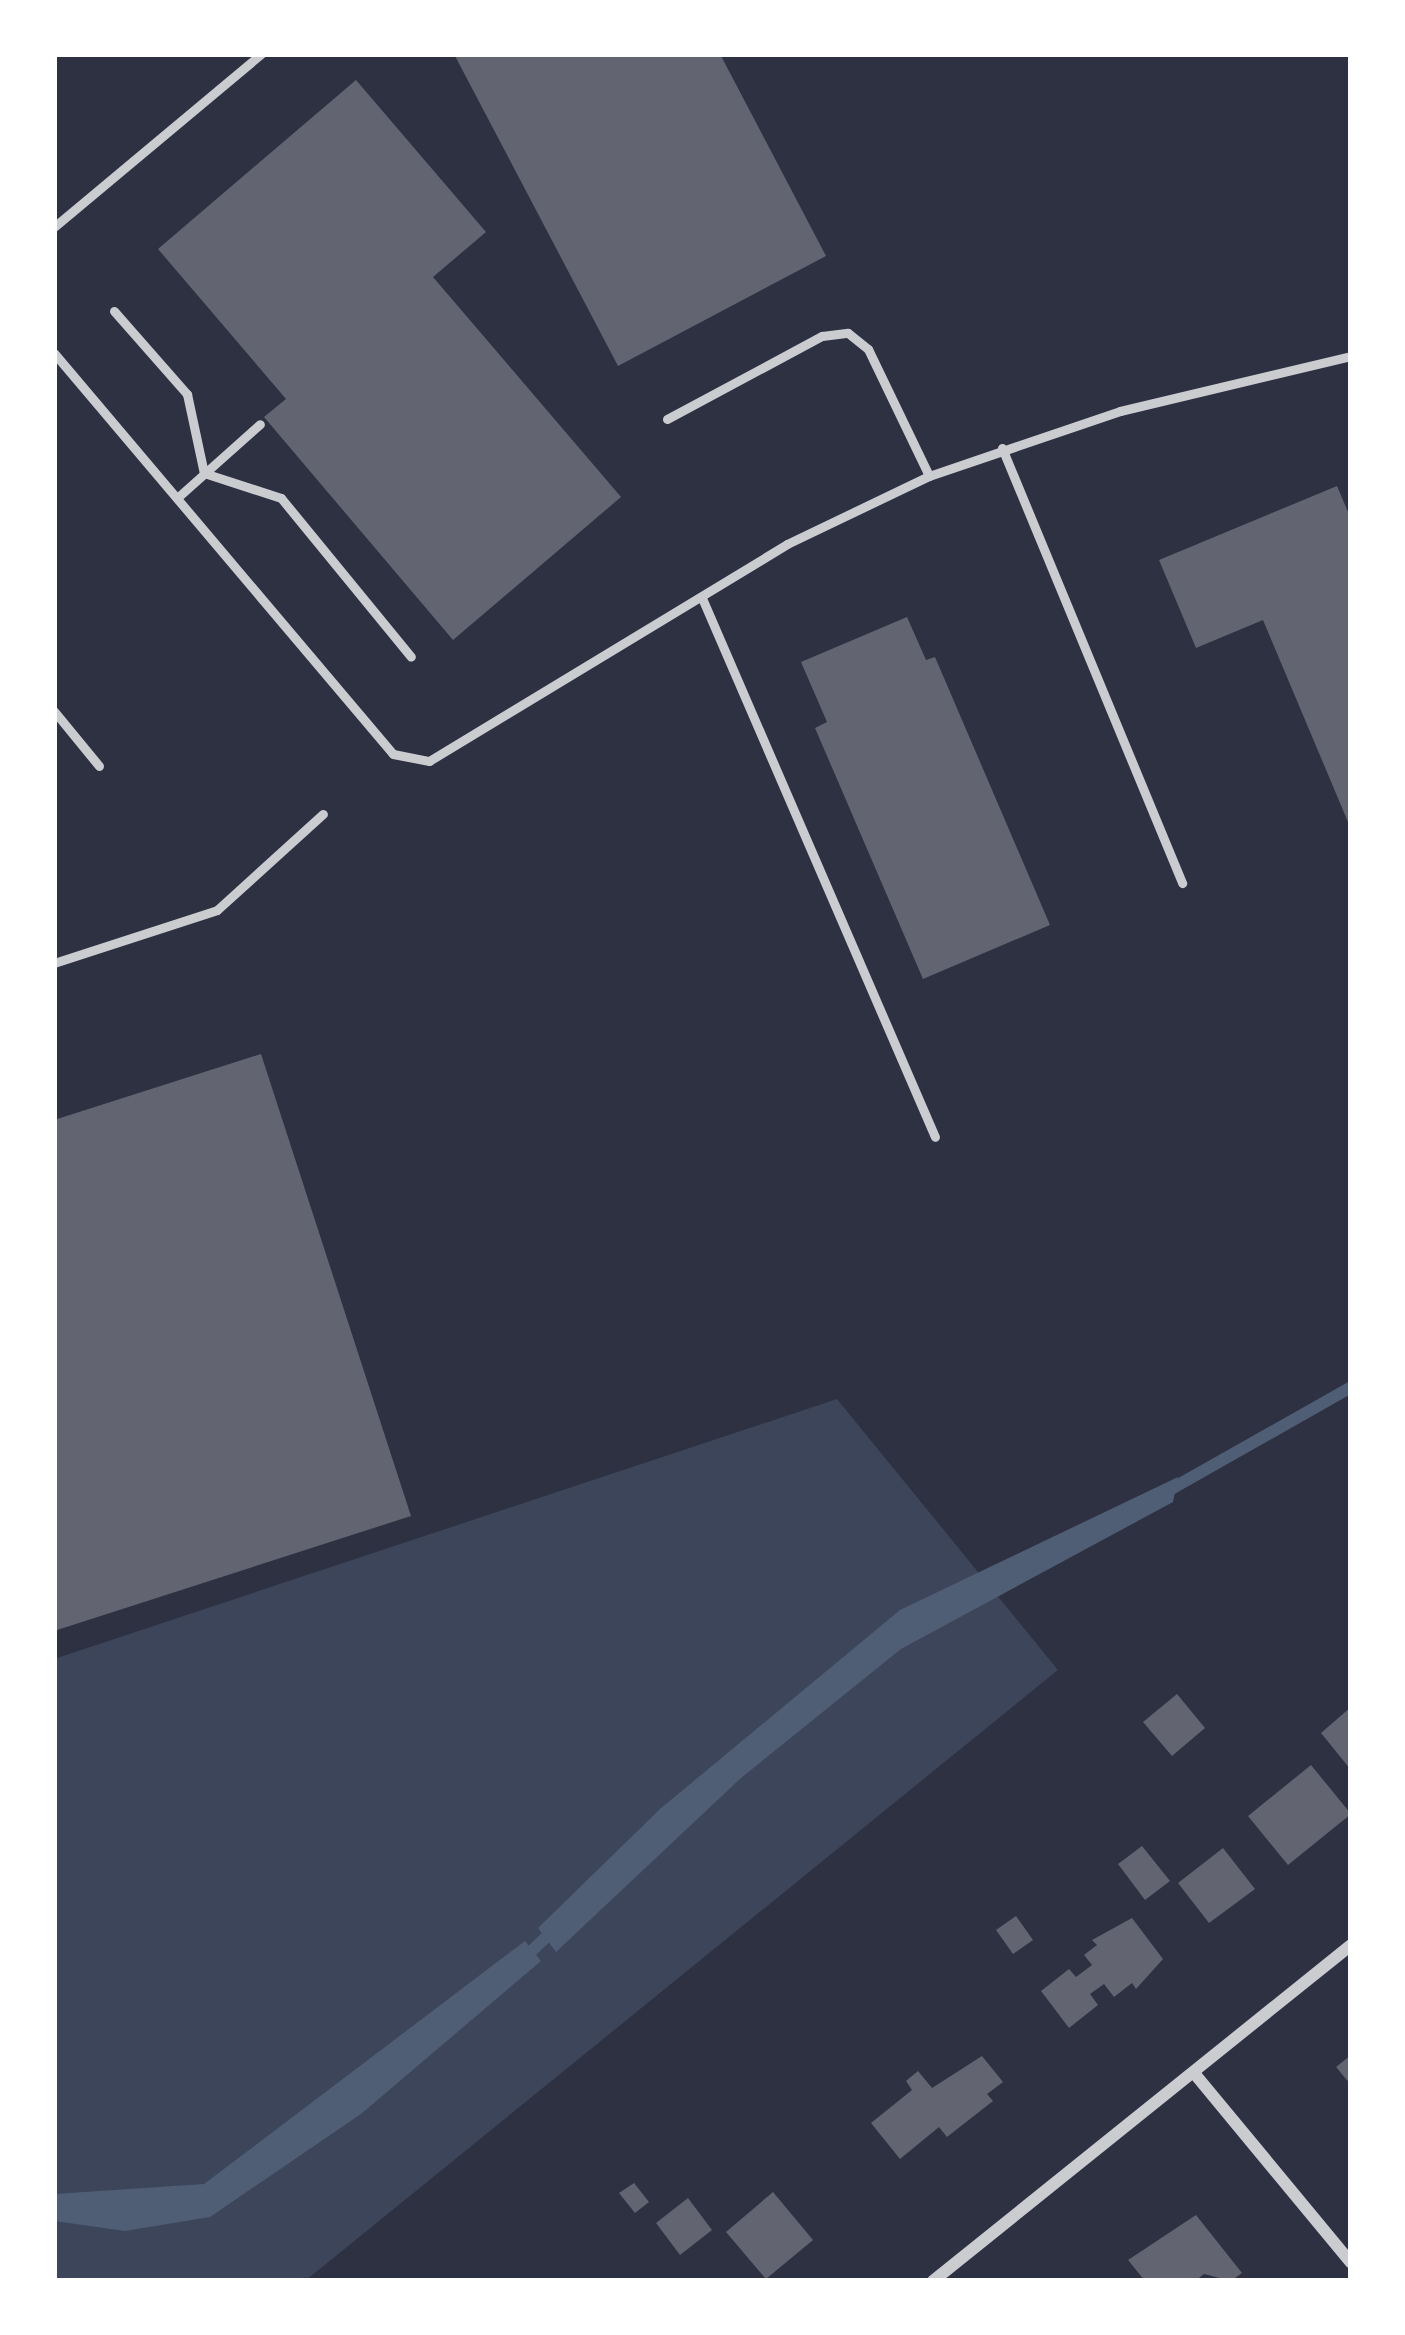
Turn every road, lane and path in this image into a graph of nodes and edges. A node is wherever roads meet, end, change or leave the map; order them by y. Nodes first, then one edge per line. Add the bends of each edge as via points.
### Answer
1 (261, 54) edge
2 (54, 227) edge
3 (114, 311) dead end
4 (54, 353) edge
5 (1351, 356) edge
6 (667, 418) dead end
7 (260, 424) dead end
8 (1002, 448) junction
9 (204, 473) junction
10 (929, 476) junction
11 (177, 498) junction
12 (702, 598) junction
13 (411, 657) dead end
14 (54, 711) edge
15 (99, 766) dead end
16 (323, 814) dead end
17 (1182, 883) dead end
18 (54, 963) edge
19 (935, 1137) dead end
20 (1351, 1945) edge
21 (1194, 2073) junction
22 (1351, 2263) edge
23 (933, 2281) edge

1 - 2 lane
3 - 9 lane via 188,394
4 - 11 lane
5 - 8 lane
6 - 10 lane via 822,336 848,333 868,349
7 - 9 lane
8 - 10 lane
8 - 17 lane
9 - 11 lane
9 - 13 lane via 281,498
10 - 12 lane via 787,544
11 - 12 lane via 393,754 429,761
12 - 19 lane
14 - 15 lane
16 - 18 lane via 217,910
20 - 21 street
21 - 22 street
21 - 23 street

